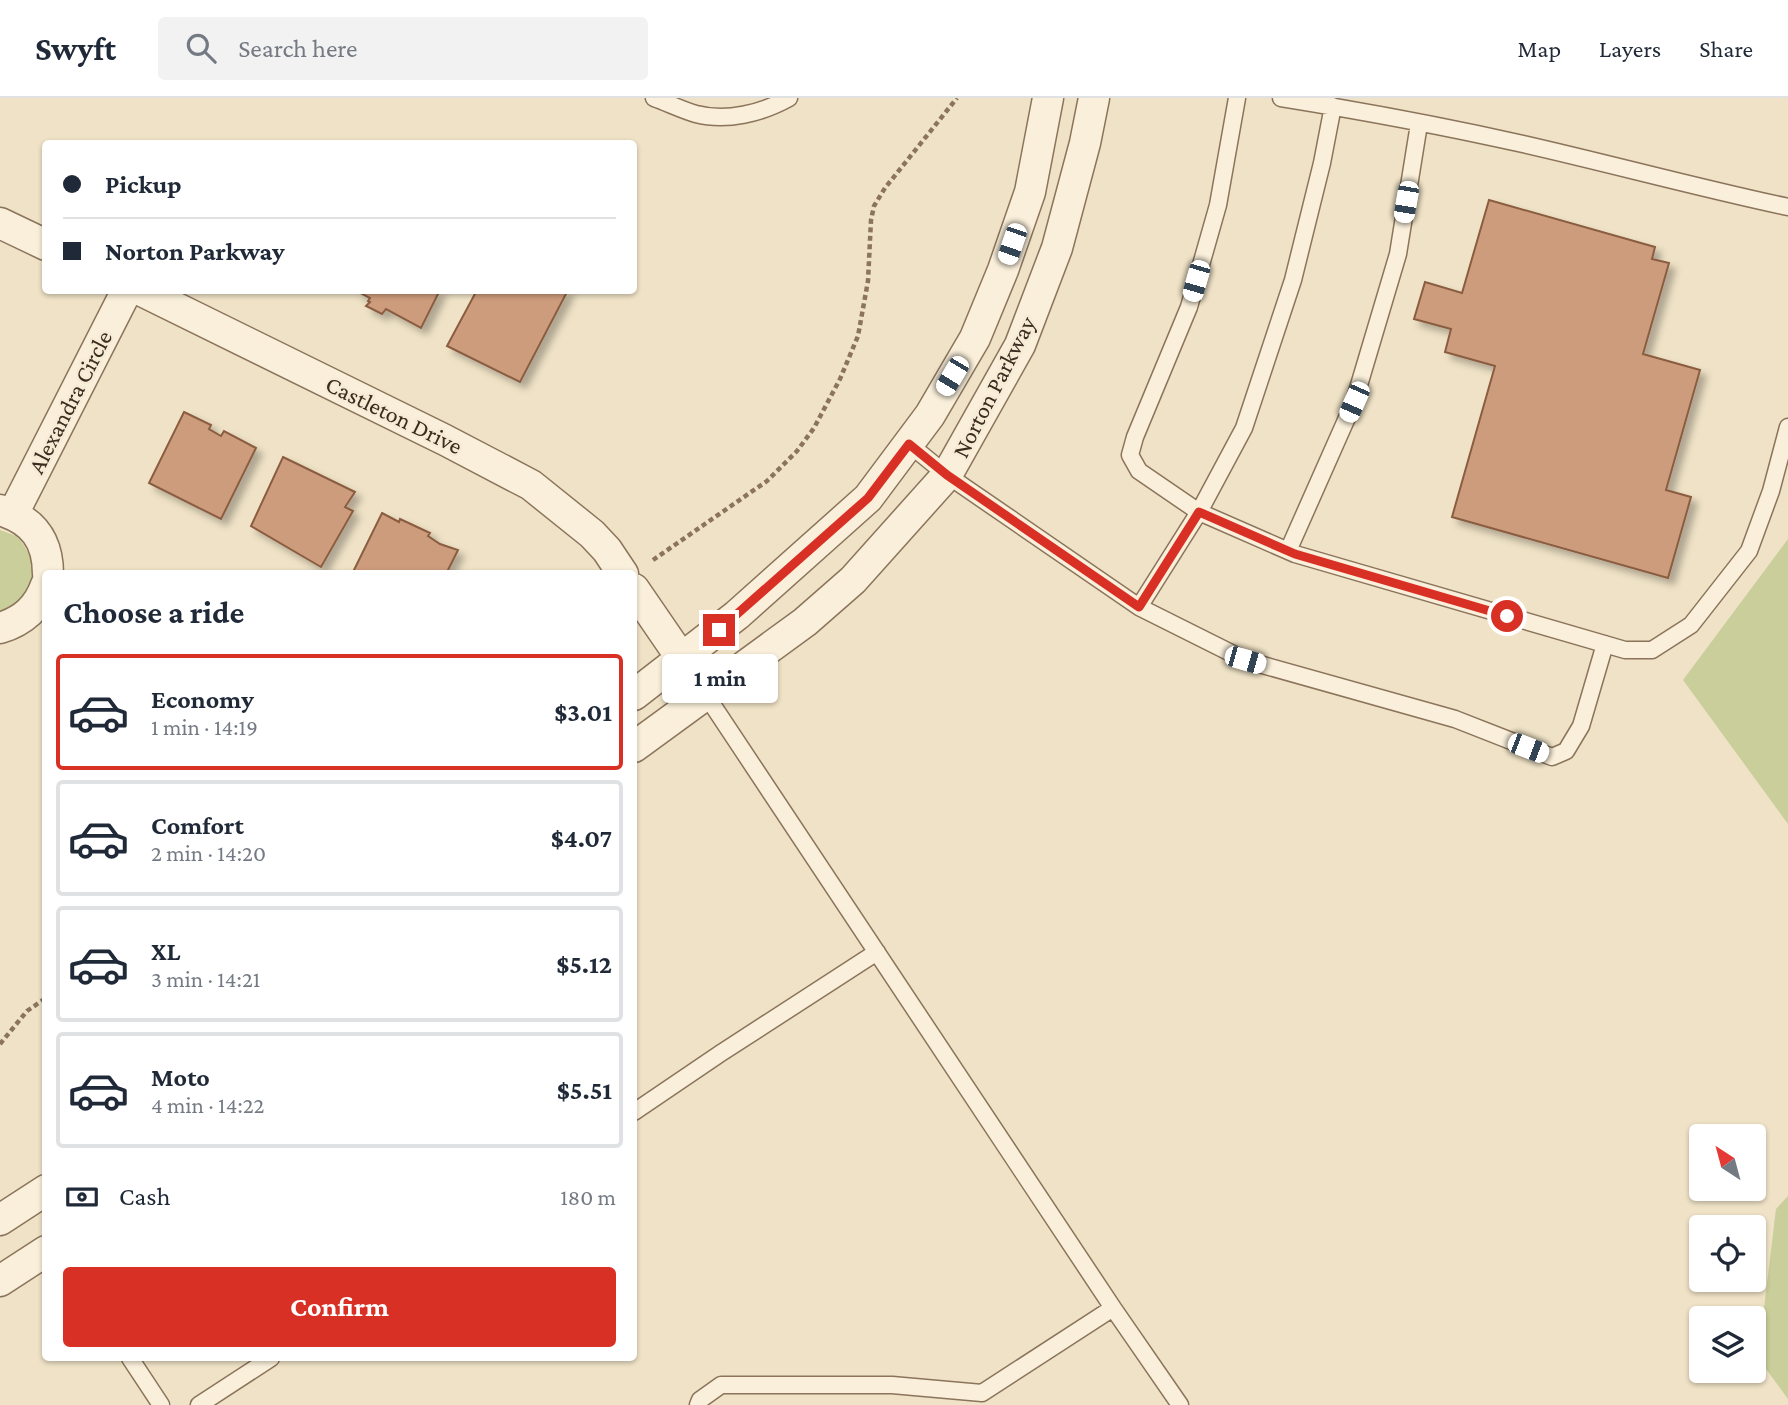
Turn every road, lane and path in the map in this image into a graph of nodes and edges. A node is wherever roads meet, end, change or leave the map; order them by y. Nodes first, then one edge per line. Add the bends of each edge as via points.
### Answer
1 (654, 98) edge
2 (789, 98) edge
3 (957, 98) edge
4 (1048, 98) edge
5 (1094, 98) edge
6 (1237, 98) edge
7 (1281, 98) edge
8 (1333, 106) junction
9 (1419, 124) junction
10 (1788, 207) edge
11 (0, 223) edge
12 (42, 243) edge
13 (125, 294) edge
14 (148, 294) edge
15 (1788, 427) edge
16 (909, 444) junction
17 (947, 475) junction
18 (6, 512) edge
19 (1199, 512) junction
20 (1288, 551) junction
21 (650, 561) dead end
22 (48, 570) edge
23 (620, 570) edge
24 (637, 593) edge
25 (42, 596) edge
26 (1139, 607) junction
27 (0, 628) edge
28 (1605, 644) junction
29 (682, 659) junction
30 (637, 693) edge
31 (706, 693) junction
32 (637, 745) edge
33 (877, 952) junction
34 (42, 1001) edge
35 (0, 1044) edge
36 (637, 1110) edge
37 (42, 1192) edge
38 (0, 1220) edge
39 (42, 1254) edge
40 (0, 1281) edge
41 (1113, 1308) junction
42 (132, 1361) edge
43 (266, 1361) edge
44 (982, 1399) edge
45 (161, 1405) edge
46 (199, 1405) edge
47 (698, 1405) edge
48 (1180, 1405) edge

1 - 2 lane via 720,117 766,109
3 - 21 path via 874,206 858,336 814,428 767,481
4 - 16 street, Norton Parkway via 1030,192 1003,270 975,338
5 - 17 street, Norton Parkway via 1057,248 1020,345
6 - 19 lane via 1218,205 1189,307 1130,455 1139,471
7 - 8 lane
8 - 9 lane
8 - 19 lane via 1293,280 1244,428
9 - 10 lane
9 - 20 lane via 1398,254 1354,402
11 - 12 street
13 - 18 street, Alexandra Circle
14 - 23 street, Castleton Drive via 531,485 592,534
15 - 28 lane via 1749,551 1691,625 1652,650
16 - 17 lane
16 - 29 street, Norton Parkway via 868,498
17 - 26 lane
17 - 31 street, Norton Parkway via 853,580 805,622
18 - 22 street, Alexandra Circle via 30,524 41,540
19 - 20 lane
19 - 26 lane
20 - 28 lane
24 - 29 street
25 - 27 street via 15,624
26 - 28 lane via 1245,660 1455,719 1552,757 1566,751 1581,726
29 - 30 street, Norton Parkway
29 - 31 lane
31 - 32 street, Norton Parkway
31 - 33 lane
33 - 36 lane
33 - 41 lane
34 - 35 path
37 - 38 street
39 - 40 street
41 - 44 lane
41 - 48 lane
42 - 45 lane
43 - 46 lane
44 - 47 lane via 892,1385 721,1385

